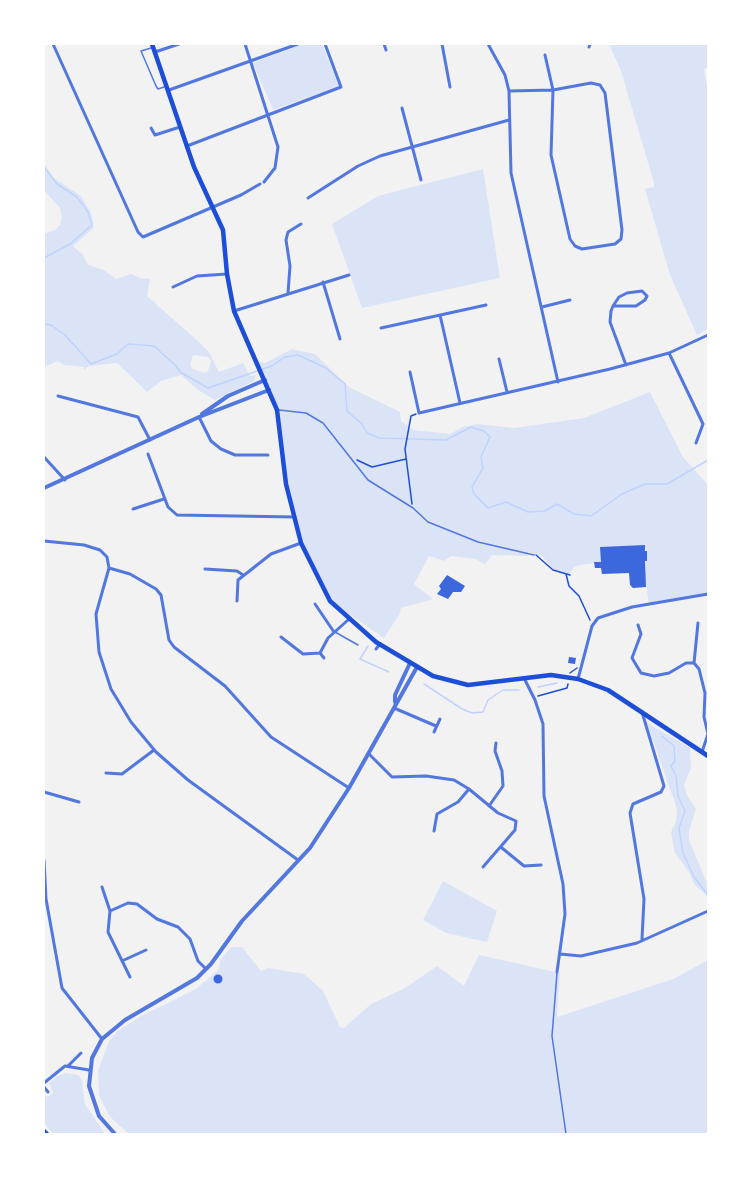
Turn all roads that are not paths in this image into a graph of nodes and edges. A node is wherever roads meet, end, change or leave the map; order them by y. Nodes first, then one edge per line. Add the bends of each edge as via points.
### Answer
1 (53, 44) edge
2 (139, 44) edge
3 (144, 44) edge
4 (179, 44) edge
5 (245, 44) edge
6 (298, 44) edge
7 (325, 44) edge
8 (384, 44) edge
9 (442, 44) edge
10 (488, 44) edge
11 (153, 48) edge
12 (386, 50) dead end
13 (545, 55) dead end
14 (252, 61) junction
15 (450, 87) dead end
16 (168, 88) junction
17 (553, 90) junction
18 (509, 91) junction
19 (402, 108) dead end
20 (268, 115) junction
21 (509, 120) junction
22 (182, 127) junction
23 (151, 128) dead end
24 (187, 146) junction
25 (413, 147) junction
26 (421, 180) dead end
27 (308, 198) dead end
28 (212, 206) junction
29 (301, 224) dead end
30 (227, 274) junction
31 (349, 275) dead end
32 (322, 282) junction
33 (173, 287) dead end
34 (288, 293) junction
35 (570, 300) dead end
36 (486, 305) dead end
37 (613, 306) junction
38 (542, 307) junction
39 (234, 311) junction
40 (440, 315) junction
41 (381, 328) dead end
42 (708, 334) edge
43 (340, 339) dead end
44 (669, 353) junction
45 (499, 359) dead end
46 (626, 365) junction
47 (410, 372) dead end
48 (264, 378) junction
49 (558, 382) junction
50 (270, 390) junction
51 (507, 392) junction
52 (58, 396) dead end
53 (460, 403) junction
54 (277, 410) junction
55 (199, 417) junction
56 (150, 440) junction
57 (696, 443) dead end
58 (148, 454) dead end
59 (268, 455) dead end
60 (44, 457) edge
61 (65, 480) junction
62 (44, 489) edge
63 (164, 499) junction
64 (133, 509) dead end
65 (295, 517) junction
66 (44, 541) edge
67 (301, 543) junction
68 (534, 555) road end
69 (109, 568) junction
70 (205, 569) dead end
71 (243, 575) junction
72 (708, 594) edge
73 (237, 601) dead end
74 (315, 604) dead end
75 (348, 620) junction
76 (698, 622) dead end
77 (639, 625) dead end
78 (334, 632) junction
79 (281, 637) dead end
80 (380, 644) junction
81 (358, 645) dead end
82 (376, 649) dead end
83 (320, 653) junction
84 (324, 658) dead end
85 (410, 663) junction
86 (694, 663) junction
87 (417, 667) junction
88 (524, 678) junction
89 (578, 679) junction
90 (394, 705) junction
91 (642, 712) junction
92 (440, 719) dead end
93 (436, 726) junction
94 (434, 732) dead end
95 (496, 743) dead end
96 (154, 750) junction
97 (702, 752) junction
98 (368, 753) junction
99 (708, 756) edge
100 (106, 773) dead end
101 (350, 788) junction
102 (469, 789) junction
103 (44, 792) edge
104 (79, 802) dead end
105 (489, 806) junction
106 (434, 831) dead end
107 (502, 848) junction
108 (44, 860) edge
109 (298, 861) junction
110 (541, 865) dead end
111 (483, 867) dead end
112 (102, 887) dead end
113 (45, 900) edge
114 (110, 911) junction
115 (708, 911) edge
116 (642, 939) junction
117 (146, 950) dead end
118 (560, 954) junction
119 (122, 961) junction
120 (206, 969) junction
121 (557, 972) joint
122 (130, 977) dead end
123 (102, 1039) junction
124 (81, 1053) dead end
125 (68, 1066) junction
126 (89, 1070) junction
127 (44, 1085) edge
128 (48, 1092) dead end
129 (44, 1131) edge
130 (47, 1134) edge
131 (115, 1134) edge
132 (566, 1134) edge

1 - 28 street via 138,232 143,237 150,236
2 - 3 lane
4 - 11 street
5 - 14 street
6 - 14 street
7 - 20 street via 341,87
8 - 12 street
9 - 15 street
10 - 18 street
11 - 16 main road
11 - 16 lane via 141,51 158,89
13 - 17 street
14 - 16 street
14 - 20 street
16 - 22 main road
17 - 17 street via 591,83 600,85 604,93 622,230 621,239 615,244 582,249 570,239 550,154
17 - 18 street
18 - 21 street
19 - 25 street
20 - 24 street
20 - 28 street via 278,147 275,168 262,183
21 - 25 street
21 - 38 street via 511,172
22 - 23 street via 155,135
22 - 24 main road
24 - 28 main road
25 - 26 street
25 - 27 street via 358,166
28 - 30 main road via 223,230
29 - 34 street via 288,232 286,240 290,266
30 - 33 street via 197,276
30 - 39 main road
31 - 32 street
32 - 34 street
32 - 43 street
34 - 39 street
35 - 38 street
36 - 40 street
37 - 37 street via 627,293 642,291 647,296 636,306
37 - 46 street via 610,322
38 - 49 street
39 - 48 main road
40 - 41 street
40 - 53 street
42 - 44 street
44 - 46 street
44 - 57 street via 703,424
45 - 51 street
46 - 49 street
47 - 53 street via 419,413
48 - 50 main road
48 - 55 street via 228,396
49 - 51 street
50 - 54 main road
50 - 55 street
51 - 53 street
52 - 56 street via 138,417
54 - 65 main road via 286,484
54 - 68 lane via 316,418 330,429 368,480 428,522 453,533
55 - 56 street
55 - 59 street via 221,449 235,454
56 - 61 street
58 - 63 street
60 - 61 street
61 - 62 street
63 - 64 street
63 - 65 street via 177,515
65 - 67 main road
66 - 69 street via 100,550 107,557
67 - 71 street via 271,554
67 - 75 main road via 330,601
69 - 96 street via 96,614 99,652 111,689
69 - 101 street via 130,574 156,589 174,647 225,686 271,737
70 - 71 street via 237,571
71 - 73 street via 238,580
72 - 89 street via 632,607 598,618 592,626
74 - 78 street
75 - 78 street
75 - 80 main road
76 - 86 street
77 - 86 street via 641,634 632,658 641,674 669,673
78 - 81 lane
78 - 83 street
79 - 83 street via 303,654
80 - 82 street
80 - 85 main road
83 - 84 street
85 - 87 main road
85 - 90 street
86 - 97 street via 705,693 708,734
87 - 88 main road via 433,676 468,685
87 - 90 street
88 - 89 main road via 557,675
88 - 118 street via 543,724 544,796 563,884 565,914
89 - 91 main road via 608,690
90 - 93 street
90 - 98 street
91 - 97 main road
91 - 116 street via 664,786 661,792 633,804 630,813 644,899
92 - 93 street
93 - 94 street
95 - 105 street via 504,782
96 - 100 street via 122,774
96 - 109 street via 188,780
97 - 99 main road
98 - 101 street
98 - 102 street via 392,777 444,778
101 - 109 street via 319,837
102 - 105 street
102 - 106 street via 458,802 437,814
103 - 104 street
105 - 107 street via 516,821 515,830
107 - 110 street via 525,866
107 - 111 street
108 - 113 street
109 - 120 street via 238,926
112 - 114 street
113 - 123 street via 64,992
114 - 119 street via 108,932
114 - 120 street via 132,903 178,927 190,939 198,961
115 - 116 street via 664,933
116 - 118 street via 581,956
117 - 119 street
118 - 121 street
119 - 122 street
120 - 123 street via 183,989 125,1020
121 - 132 lane via 552,1036
123 - 126 street
124 - 125 street
125 - 126 street
125 - 127 street
126 - 131 street via 93,1104
127 - 128 street
129 - 130 main road

